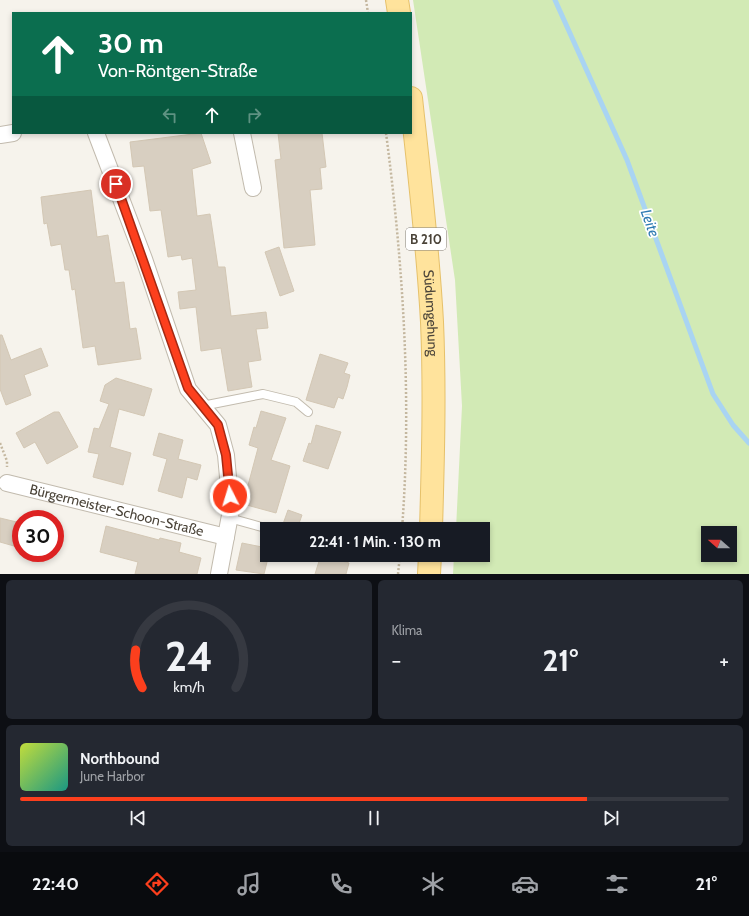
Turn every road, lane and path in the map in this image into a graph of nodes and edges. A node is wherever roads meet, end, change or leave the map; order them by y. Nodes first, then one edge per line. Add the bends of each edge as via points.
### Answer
1 (366, 0) edge
2 (397, 0) edge
3 (368, 12) edge
4 (399, 12) edge
5 (412, 108) edge
6 (12, 133) edge
7 (96, 134) edge
8 (242, 134) edge
9 (386, 134) edge
10 (0, 135) edge
11 (253, 188) dead end
12 (202, 406) junction
13 (308, 412) dead end
14 (0, 443) edge
15 (7, 483) joint
16 (229, 518) junction
17 (402, 522) edge
18 (431, 522) edge
19 (260, 527) edge
20 (226, 537) junction
21 (399, 562) edge
22 (430, 562) edge
23 (219, 574) edge
24 (398, 574) edge
25 (429, 574) edge

1 - 3 path
2 - 4 main road
5 - 18 main road, Südumgehung / B 210 via 432,323 434,427
6 - 10 street
7 - 12 street via 144,259 188,388
8 - 11 street
9 - 17 path via 397,234 405,353
12 - 13 lane via 263,394 296,402
12 - 16 street via 218,425 226,455 231,510
14 - 15 path via 7,461
15 - 20 street, Bürgermeister-Schoon-Straße
16 - 19 lane
16 - 20 street
20 - 23 street
21 - 24 path
22 - 25 main road

